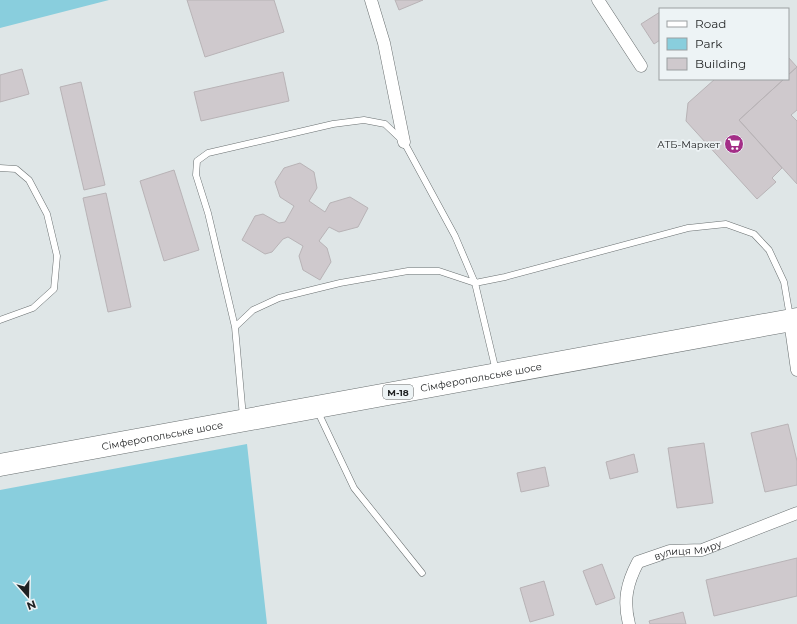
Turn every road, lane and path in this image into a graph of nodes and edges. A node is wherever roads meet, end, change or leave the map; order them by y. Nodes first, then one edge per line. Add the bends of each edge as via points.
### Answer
1 (371, 0) edge
2 (598, 0) edge
3 (641, 66) dead end
4 (404, 142) junction
5 (0, 168) edge
6 (475, 283) junction
7 (795, 318) edge
8 (0, 320) edge
9 (235, 327) junction
10 (797, 370) edge
11 (497, 374) junction
12 (316, 407) junction
13 (244, 420) junction
14 (0, 465) edge
15 (797, 513) edge
16 (422, 573) dead end
17 (628, 624) edge

1 - 4 street via 384,43
2 - 3 street
4 - 6 lane via 455,236
4 - 9 lane via 385,124 364,120 333,124 208,153 196,160 196,175 208,213
5 - 8 lane via 16,169 29,180 48,214 58,256 54,289 33,308
6 - 7 lane via 506,278 688,228 726,224 754,234 770,250 784,282
6 - 9 lane via 439,271 408,272 340,283 279,298 253,310
6 - 11 lane
7 - 10 street
7 - 11 highway, Сімферопольське шосе / М-18
9 - 13 lane
11 - 12 highway, Сімферопольське шосе / М-18
12 - 13 highway, Сімферопольське шосе / М-18
12 - 16 lane via 354,488
13 - 14 highway, Сімферопольське шосе / М-18
15 - 17 street, вулиця Миру via 702,550 670,551 638,562 629,579 625,610

